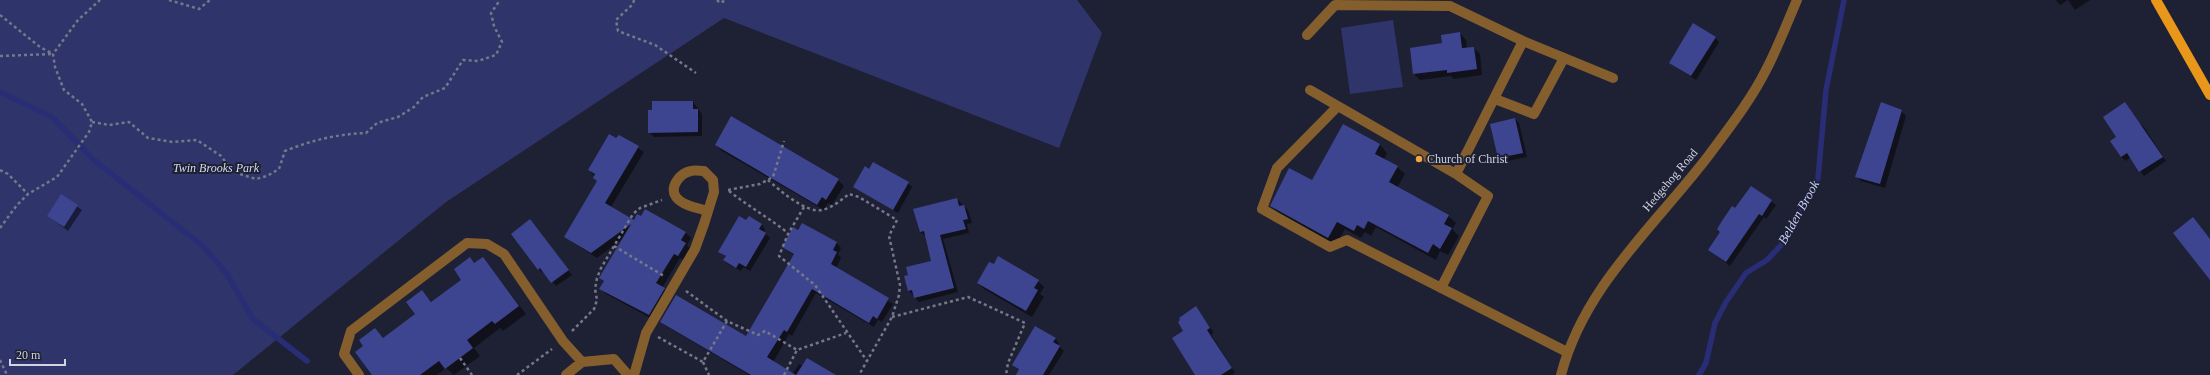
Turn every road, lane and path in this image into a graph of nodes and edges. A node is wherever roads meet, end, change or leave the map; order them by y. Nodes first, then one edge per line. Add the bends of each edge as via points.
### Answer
1 (100, 0) edge
2 (169, 0) edge
3 (210, 0) edge
4 (500, 0) edge
5 (634, 0) edge
6 (717, 0) edge
7 (726, 0) edge
8 (1797, 0) edge
9 (2156, 0) edge
10 (0, 16) edge
11 (1307, 35) dead end
12 (1523, 41) junction
13 (53, 54) junction
14 (0, 56) edge
15 (1564, 58) junction
16 (696, 73) dead end
17 (1613, 78) dead end
18 (1310, 90) dead end
19 (2210, 95) edge
20 (1495, 99) junction
21 (1337, 107) junction
22 (92, 122) junction
23 (784, 141) dead end
24 (0, 170) edge
25 (1456, 174) junction
26 (768, 180) junction
27 (28, 194) junction
28 (676, 197) junction
29 (804, 207) junction
30 (708, 211) junction
31 (0, 228) edge
32 (788, 234) junction
33 (614, 246) junction
34 (676, 283) junction
35 (1441, 288) junction
36 (892, 317) junction
37 (727, 321) junction
38 (647, 331) junction
39 (846, 333) junction
40 (563, 341) junction
41 (797, 350) junction
42 (1567, 352) junction
43 (460, 358) dead end
44 (0, 360) edge
45 (867, 361) junction
46 (582, 362) junction
47 (703, 362) junction
48 (7, 375) edge
49 (359, 375) edge
50 (472, 375) edge
51 (517, 375) edge
52 (566, 375) edge
53 (628, 375) edge
54 (634, 375) edge
55 (709, 375) edge
56 (784, 375) edge
57 (859, 375) edge
58 (1006, 375) edge
59 (1561, 375) edge

1 - 13 path via 78,20
2 - 3 path via 199,9
4 - 22 path via 491,13 502,42 496,55 478,61 463,60 445,88 424,97 414,108 398,117 377,123 366,133 309,141 286,151 279,169 267,176 256,179 233,172 221,156 197,140 173,142 148,138 129,122
5 - 16 path via 616,20 618,31 655,45
6 - 7 path via 720,3
8 - 42 street, Hedgehog Road via 1767,69 1743,109 1708,157 1623,257 1591,304
9 - 19 main road
10 - 13 path
11 - 12 street via 1335,5 1450,6
12 - 15 street
12 - 20 street
13 - 14 path
13 - 22 path via 64,90 82,104
15 - 17 street
15 - 20 street via 1534,114
18 - 21 street
20 - 25 street
21 - 25 street
21 - 35 street via 1276,168 1262,209 1330,247 1346,240
22 - 27 path via 89,132 57,177
23 - 26 path via 773,177
24 - 27 path via 8,174
25 - 35 street via 1488,196
26 - 29 path
26 - 32 path via 760,184 726,190
27 - 31 path
28 - 30 street via 683,203
28 - 30 street via 674,188 678,178 690,171 704,171 713,180 714,192
28 - 33 path via 653,202 638,210
29 - 32 path
29 - 36 path via 820,211 849,194 859,197 897,220 889,236 900,285
30 - 34 street via 695,249
32 - 39 path via 779,256 815,285
33 - 34 path
33 - 40 path via 598,278 594,309
34 - 37 path
34 - 38 street
35 - 42 street
36 - 45 path
36 - 58 path via 968,296 1025,323 1008,363
37 - 41 path via 758,334 765,331
37 - 47 path
38 - 47 path
38 - 54 street
39 - 41 path
39 - 45 path
40 - 46 street
40 - 49 street via 504,254 487,244 466,243 351,331 344,354
40 - 51 path
41 - 56 path
42 - 59 street, Hedgehog Road
43 - 50 path
44 - 48 path
45 - 57 path
46 - 52 street
46 - 53 street via 614,359
47 - 55 path

